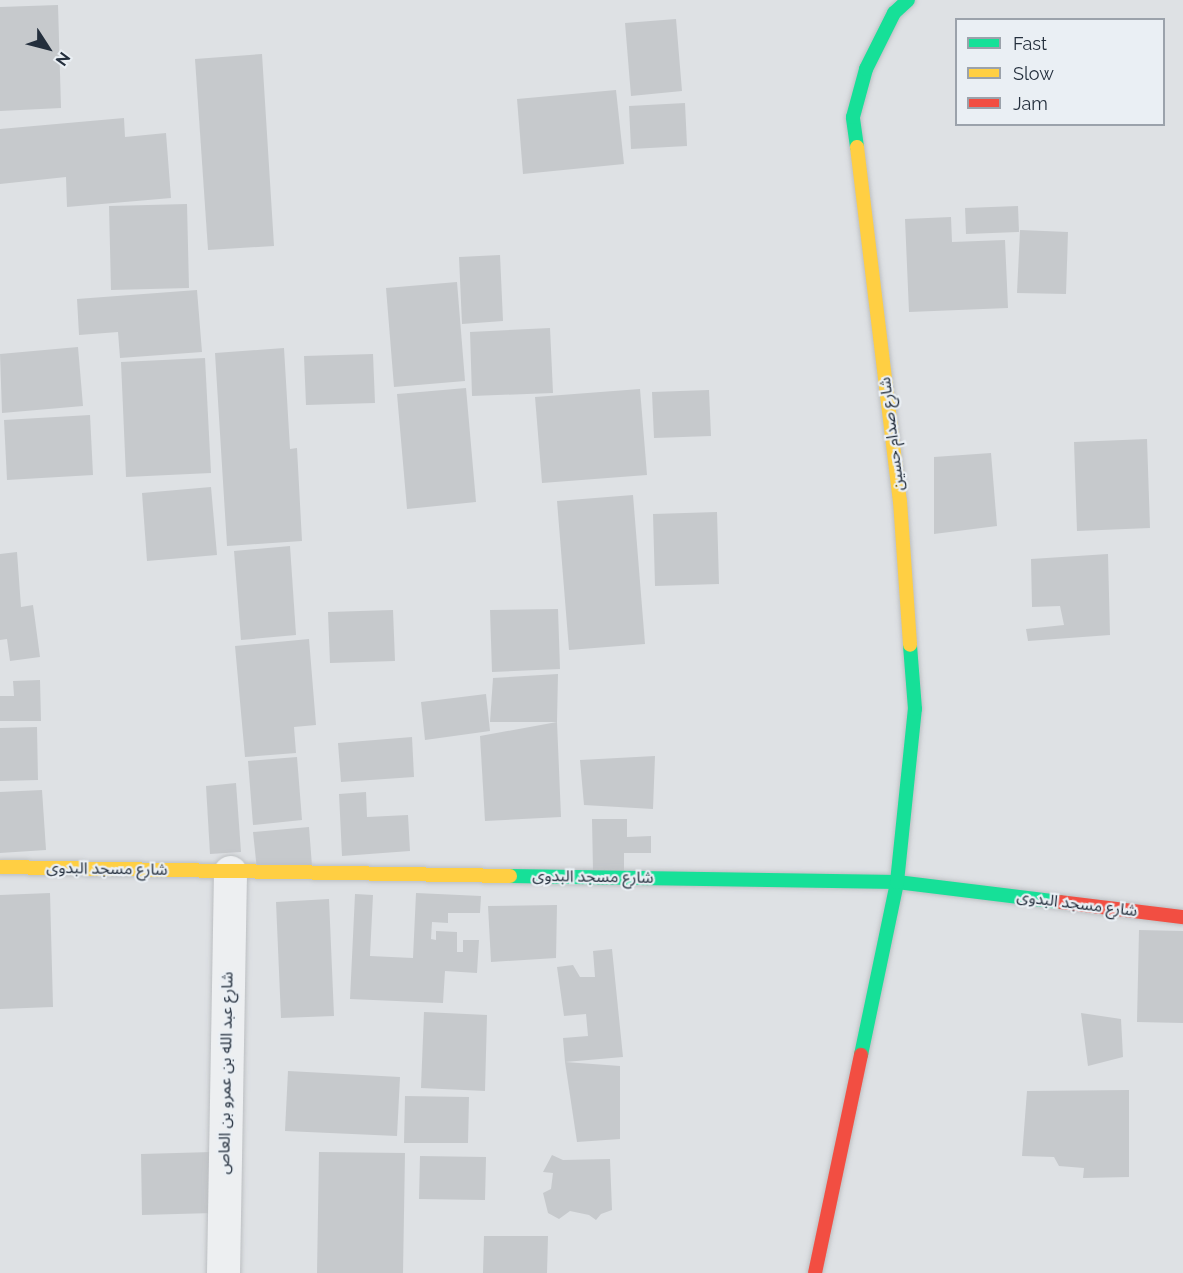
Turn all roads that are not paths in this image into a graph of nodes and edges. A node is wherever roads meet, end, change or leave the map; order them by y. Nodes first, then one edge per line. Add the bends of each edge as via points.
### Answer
1 (908, 0) edge
2 (0, 867) edge
3 (230, 872) junction
4 (897, 882) junction
5 (1183, 917) edge
6 (223, 1273) edge
7 (815, 1273) edge

1 - 4 street, شارع صدام حسين via 894,13 866,69 853,117 900,501 915,709
2 - 3 street, شارع مسجد البدوى
3 - 4 street, شارع مسجد البدوى
3 - 6 street, شارع عبد الله بن عمرو بن العاص
4 - 5 street, شارع مسجد البدوى
4 - 7 street, شارع صدام حسين

